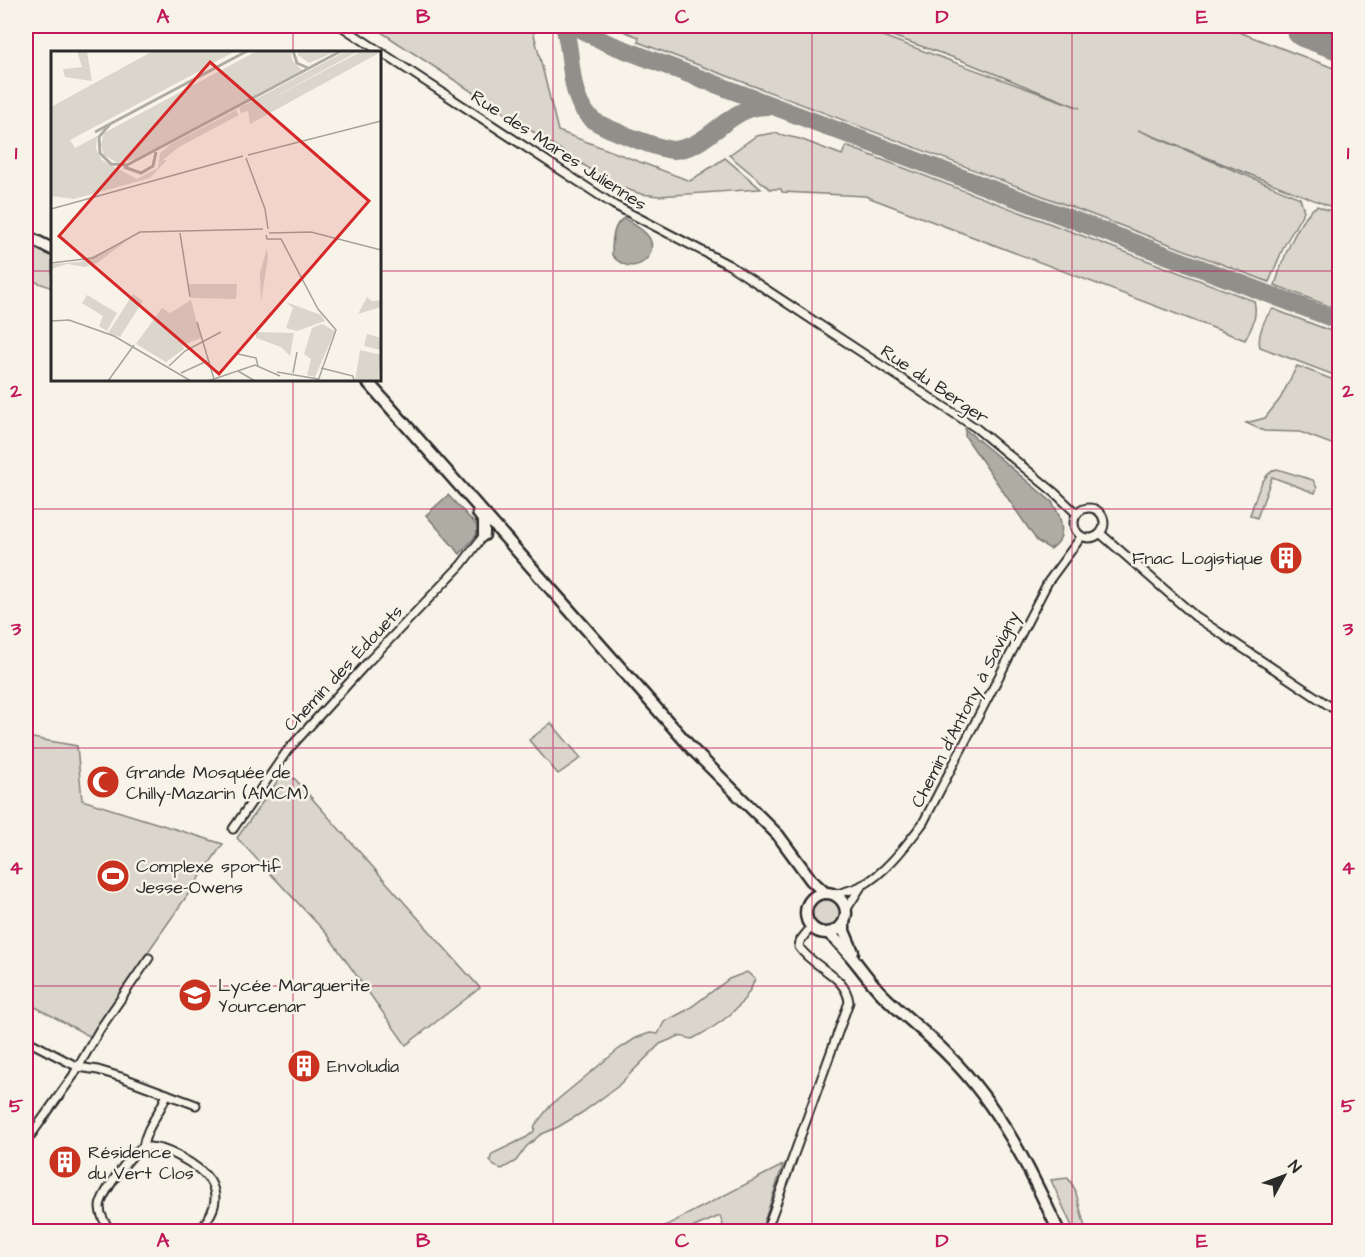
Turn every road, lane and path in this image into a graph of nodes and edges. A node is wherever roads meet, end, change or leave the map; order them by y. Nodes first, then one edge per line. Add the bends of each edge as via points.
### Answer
1 (341, 26) edge
2 (379, 51) edge
3 (381, 52) edge
4 (26, 236) edge
5 (51, 248) edge
6 (767, 289) joint
7 (367, 381) edge
8 (462, 488) junction
9 (1077, 514) junction
10 (1101, 534) junction
11 (484, 535) junction
12 (1081, 537) junction
13 (524, 558) junction
14 (1340, 713) edge
15 (233, 829) dead end
16 (792, 853) junction
17 (862, 885) junction
18 (830, 894) junction
19 (809, 902) junction
20 (846, 910) junction
21 (844, 922) junction
22 (811, 927) junction
23 (828, 933) junction
24 (149, 958) dead end
25 (867, 976) junction
26 (26, 1041) edge
27 (78, 1067) junction
28 (167, 1094) junction
29 (196, 1105) dead end
30 (26, 1142) edge
31 (143, 1147) junction
32 (112, 1232) edge
33 (199, 1232) edge
34 (766, 1232) edge
35 (1059, 1232) edge

1 - 2 street, Rue des Mares Juliennes
3 - 6 street, Rue des Mares Juliennes via 614,205 694,245
4 - 5 main road
6 - 9 street, Rue du Berger via 976,428
7 - 8 main road
8 - 11 main road via 465,498 484,521
8 - 13 main road
9 - 10 street via 1088,508 1099,512 1105,523
9 - 12 street via 1075,528
10 - 12 street via 1090,539
10 - 14 street via 1196,617
11 - 13 main road via 492,530 515,555
11 - 15 street, Chemin des Édouets via 461,565 287,751
12 - 17 street, Chemin d'Antony à Savigny via 1048,582 927,816 900,852
13 - 16 main road via 694,751
16 - 18 main road via 812,880
16 - 19 main road via 805,880
17 - 18 street
17 - 20 street
18 - 19 main road via 817,895
18 - 20 main road via 842,900
19 - 22 main road via 806,916
20 - 21 main road
21 - 23 main road
21 - 25 main road via 848,942
22 - 23 main road
22 - 34 street via 799,947 840,982 849,1002
23 - 25 main road
24 - 27 street
25 - 35 main road via 979,1091 1019,1151
26 - 27 street
27 - 28 street
27 - 30 street
28 - 29 street
28 - 31 street via 146,1133
31 - 32 street via 135,1152 103,1197 100,1206
31 - 33 street via 172,1151 210,1181 214,1209

